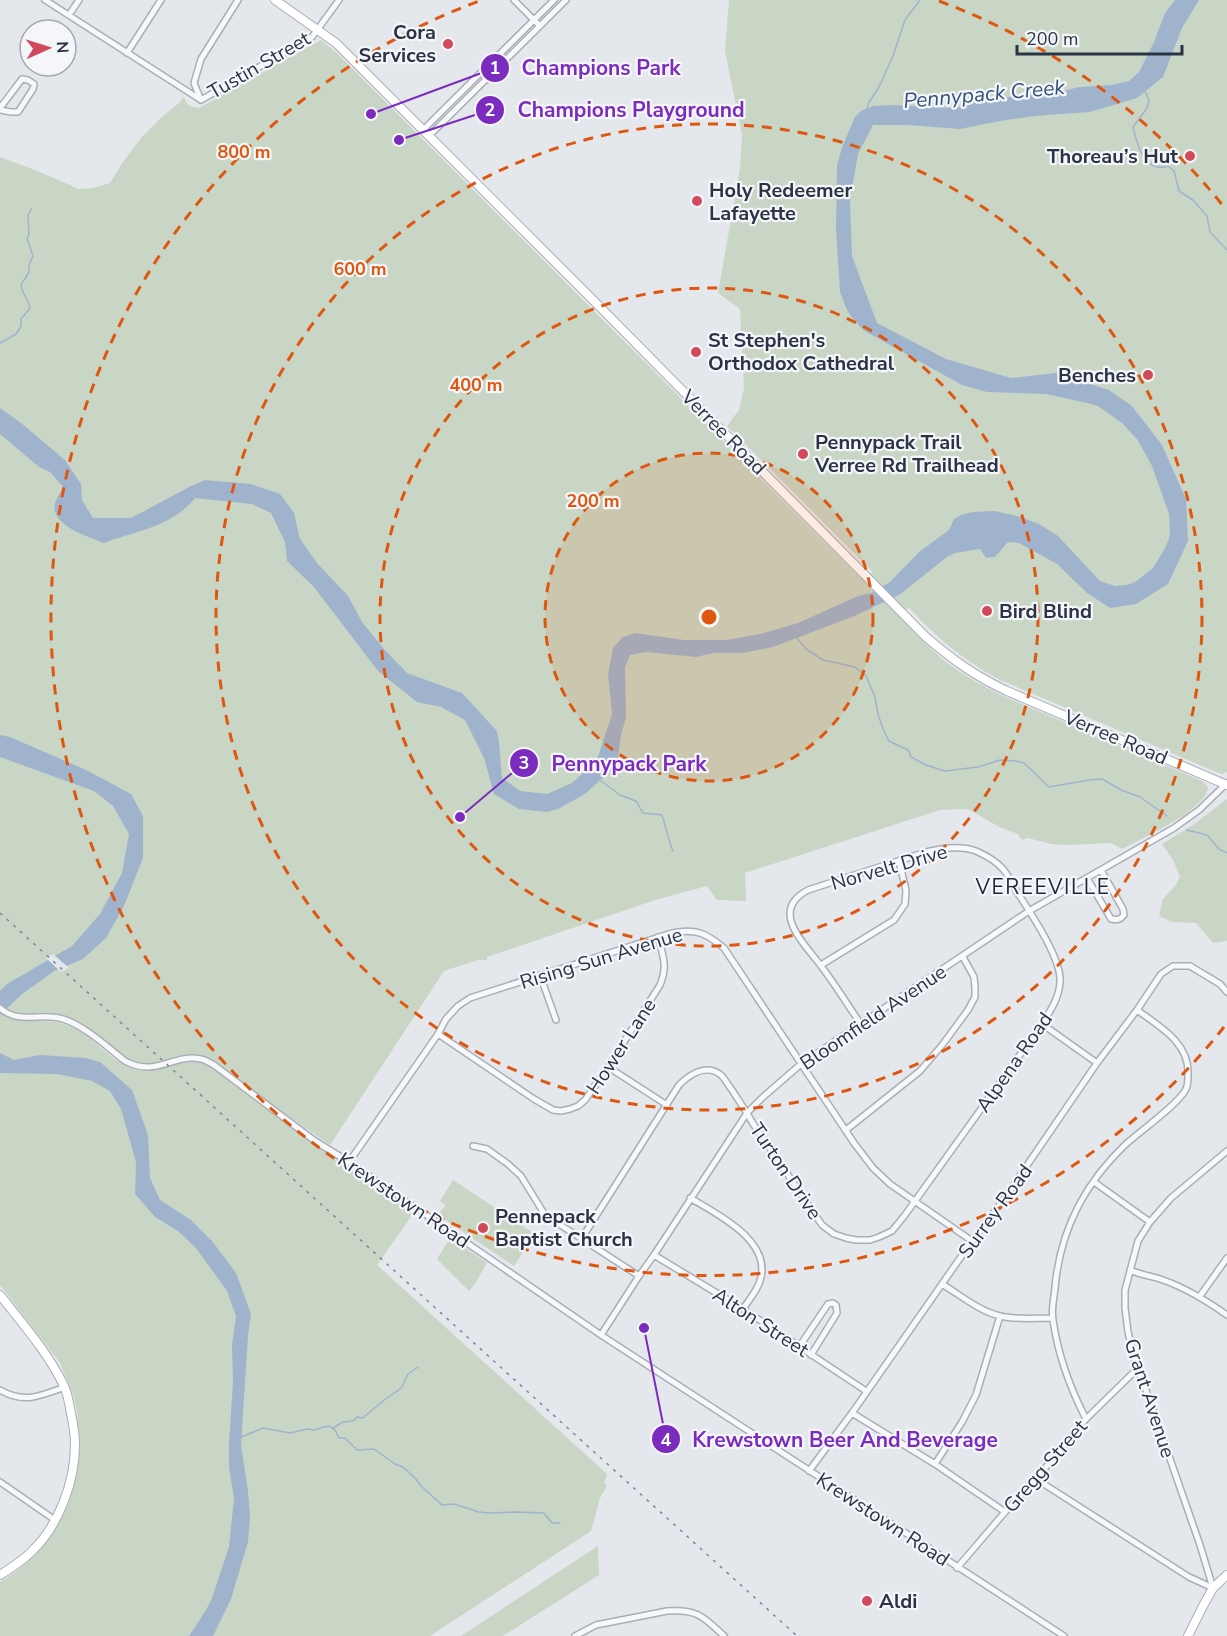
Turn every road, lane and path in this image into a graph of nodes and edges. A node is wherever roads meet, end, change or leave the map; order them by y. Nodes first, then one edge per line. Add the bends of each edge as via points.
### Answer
1 (45, 0) edge
2 (79, 0) edge
3 (161, 0) edge
4 (238, 0) edge
5 (275, 0) edge
6 (339, 0) edge
7 (514, 0) edge
8 (554, 0) edge
9 (566, 0) edge
10 (69, 15) junction
11 (534, 20) junction
12 (540, 26) junction
13 (318, 31) junction
14 (127, 53) junction
15 (201, 100) junction
16 (0, 109) edge
17 (426, 133) junction
18 (1227, 784) edge
19 (899, 861) junction
20 (1101, 870) junction
21 (1087, 878) junction
22 (1029, 911) junction
23 (658, 938) junction
24 (963, 957) junction
25 (821, 965) junction
26 (540, 975) junction
27 (1227, 992) edge
28 (0, 1008) edge
29 (1137, 1010) junction
30 (556, 1020) dead end
31 (860, 1023) junction
32 (1042, 1024) junction
33 (438, 1034) junction
34 (1097, 1063) junction
35 (801, 1064) junction
36 (608, 1067) junction
37 (667, 1105) junction
38 (747, 1113) junction
39 (846, 1130) junction
40 (473, 1146) dead end
41 (1227, 1151) edge
42 (349, 1162) junction
43 (1094, 1182) junction
44 (690, 1198) junction
45 (915, 1201) junction
46 (1150, 1222) junction
47 (582, 1238) junction
48 (972, 1241) junction
49 (654, 1254) junction
50 (1227, 1258) edge
51 (1130, 1270) junction
52 (639, 1276) junction
53 (942, 1284) junction
54 (0, 1295) edge
55 (1200, 1296) junction
56 (743, 1309) junction
57 (1227, 1315) edge
58 (1000, 1316) junction
59 (1052, 1318) junction
60 (601, 1335) junction
61 (800, 1347) junction
62 (811, 1355) junction
63 (1137, 1369) junction
64 (64, 1387) junction
65 (0, 1390) edge
66 (866, 1391) junction
67 (852, 1413) junction
68 (1086, 1419) junction
69 (935, 1464) junction
70 (809, 1471) junction
71 (1036, 1479) junction
72 (0, 1482) edge
73 (1005, 1512) junction
74 (55, 1520) junction
75 (957, 1568) junction
76 (0, 1575) edge
77 (1227, 1575) edge
78 (1213, 1588) junction
79 (574, 1636) edge
80 (724, 1636) edge
81 (1064, 1636) edge
82 (1188, 1636) edge

1 - 10 street
2 - 10 street
3 - 14 street
4 - 15 street via 201,59 194,83
5 - 13 main road, Verree Road
6 - 13 street
7 - 11 street
8 - 11 street
9 - 12 street
10 - 14 street
11 - 12 street
11 - 17 street
12 - 17 street
13 - 15 street, Tustin Street
13 - 17 main road, Verree Road via 336,43
14 - 15 street
16 - 16 street via 22,79 34,84 18,112
17 - 18 main road, Verree Road via 946,654 984,680
18 - 20 street, Bloomfield Avenue via 1174,828
19 - 22 street, Norvelt Drive via 946,847 974,850 1003,869
19 - 25 street via 905,904 894,920
19 - 25 street, Norvelt Drive via 808,890 795,900 790,908 795,934
20 - 21 street, Bloomfield Avenue
20 - 21 street via 1123,909 1121,919 1111,919
21 - 22 street, Bloomfield Avenue
22 - 24 street, Bloomfield Avenue
22 - 32 street, Alpena Road via 1045,938 1061,980 1056,1002
23 - 26 street, Rising Sun Avenue
23 - 35 street, Rising Sun Avenue via 686,930 700,932 724,948
23 - 36 street, Hower Lane via 666,973
24 - 31 street, Bloomfield Avenue
24 - 39 street via 974,977 975,997 968,1010 920,1071
25 - 31 street
26 - 30 street
26 - 33 street, Rising Sun Avenue via 470,998 446,1019
27 - 29 street, Surrey Road via 1189,966 1173,966 1161,974
28 - 42 street, Krewstown Road via 10,1016 55,1017 71,1022 134,1066 202,1059
29 - 34 street, Surrey Road
29 - 43 street via 1173,1037 1181,1048 1188,1061 1186,1088 1105,1165
31 - 35 street, Bloomfield Avenue
32 - 34 street
32 - 45 street, Alpena Road
33 - 36 street, Hower Lane via 553,1110 578,1106
33 - 42 street, Rising Sun Avenue
34 - 48 street, Surrey Road
35 - 38 street, Bloomfield Avenue
35 - 39 street, Rising Sun Avenue
36 - 37 street
37 - 38 street, Turton Drive via 688,1076 712,1071 720,1074
37 - 47 street
38 - 44 street, Bloomfield Avenue
38 - 45 street, Turton Drive via 822,1225 834,1234 856,1240 879,1237 892,1231
39 - 45 street, Rising Sun Avenue via 873,1168
40 - 47 street via 487,1149 508,1164 521,1176 545,1215
41 - 46 street, Grant Avenue via 1171,1198
42 - 60 street, Krewstown Road
43 - 46 street
43 - 59 street via 1079,1203 1066,1234 1057,1266
44 - 49 street, Bloomfield Avenue
44 - 56 street via 733,1223 759,1255 760,1282
45 - 48 street, Rising Sun Avenue
46 - 51 street, Grant Avenue via 1138,1241
47 - 52 street
48 - 53 street, Surrey Road
49 - 52 street, Bloomfield Avenue
49 - 56 street, Alton Street
50 - 55 street
51 - 55 street
51 - 63 street, Grant Avenue via 1125,1308
52 - 60 street, Bloomfield Avenue
53 - 58 street
53 - 66 street, Surrey Road
54 - 64 main road via 35,1340
55 - 57 street
56 - 61 street, Alton Street
58 - 59 street
58 - 69 street via 976,1395
59 - 68 street via 1064,1370
60 - 70 street, Krewstown Road
61 - 62 street, Alton Street
61 - 62 street via 825,1307 830,1303 836,1305 837,1312
62 - 66 street, Alton Street
63 - 68 street, Gregg Street
63 - 78 street, Grant Avenue
64 - 65 street via 30,1398 10,1396
64 - 74 main road via 73,1424 74,1452 65,1498
66 - 67 street, Surrey Road
67 - 69 street
67 - 70 street, Surrey Road
68 - 71 street, Gregg Street
69 - 73 street
70 - 75 street, Krewstown Road
71 - 73 street, Gregg Street
71 - 78 street via 1189,1577
72 - 74 street
73 - 75 street, Gregg Street
74 - 76 main road via 33,1550
75 - 81 street, Krewstown Road
77 - 78 main road
78 - 82 main road
79 - 80 street via 596,1625 667,1611 691,1611

